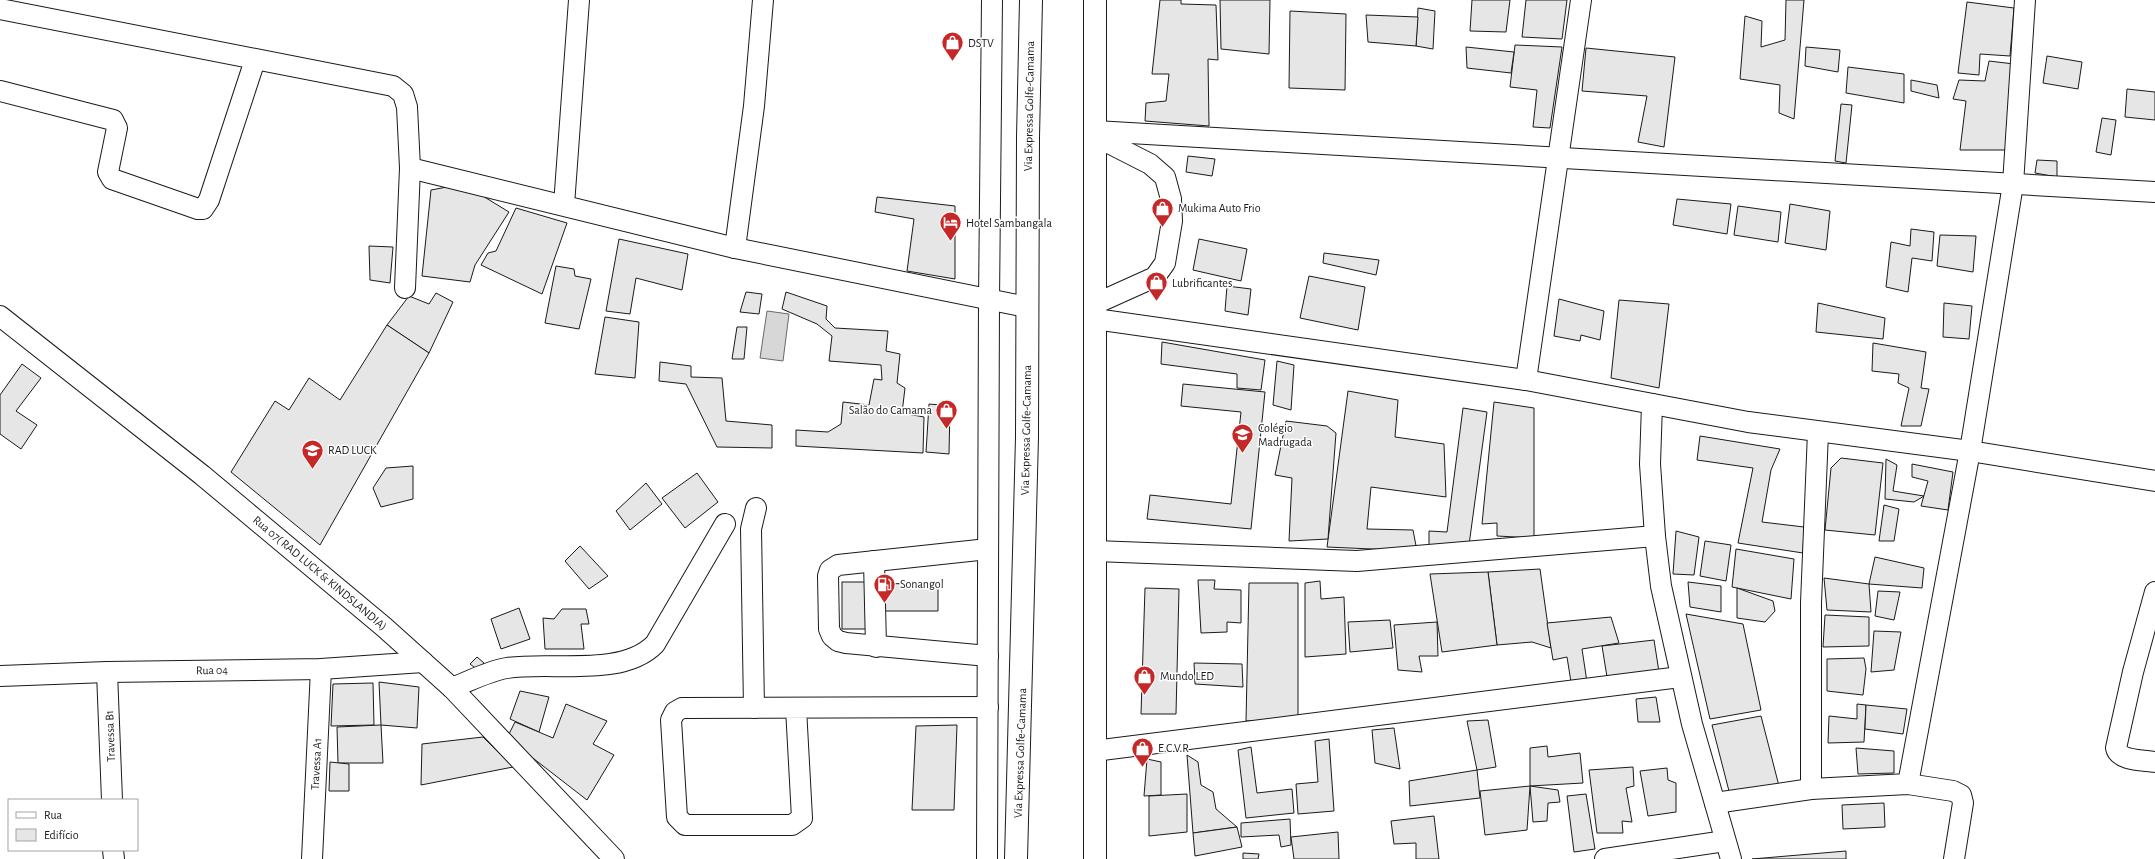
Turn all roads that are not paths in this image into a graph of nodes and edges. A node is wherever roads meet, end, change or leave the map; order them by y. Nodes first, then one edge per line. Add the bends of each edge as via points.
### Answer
1 (579, 0) edge
2 (763, 0) edge
3 (992, 0) edge
4 (1031, 0) edge
5 (1095, 0) edge
6 (1581, 0) edge
7 (2025, 0) edge
8 (0, 9) edge
9 (255, 60) junction
10 (0, 91) edge
11 (1095, 133) junction
12 (1559, 159) junction
13 (410, 168) junction
14 (2013, 184) junction
15 (2155, 192) edge
16 (564, 205) junction
17 (735, 248) junction
18 (405, 288) dead end
19 (989, 301) junction
20 (1027, 307) junction
21 (1095, 311) junction
22 (0, 316) edge
23 (1526, 380) junction
24 (1652, 404) junction
25 (1818, 432) junction
26 (1970, 451) junction
27 (2155, 481) edge
28 (756, 508) dead end
29 (725, 524) dead end
30 (1655, 536) junction
31 (988, 549) junction
32 (1095, 551) junction
33 (874, 561) junction
34 (2155, 592) edge
35 (876, 647) junction
36 (988, 656) junction
37 (423, 662) junction
38 (321, 669) junction
39 (107, 672) junction
40 (0, 676) edge
41 (1680, 677) junction
42 (452, 688) junction
43 (988, 707) junction
44 (754, 708) junction
45 (796, 708) junction
46 (1094, 751) junction
47 (2155, 762) edge
48 (1908, 784) junction
49 (1811, 789) junction
50 (112, 799) edge
51 (1715, 803) junction
52 (1728, 850) edge
53 (312, 859) edge
54 (614, 859) edge
55 (987, 859) edge
56 (1016, 859) edge
57 (1095, 859) edge
58 (1605, 859) edge
59 (1954, 859) edge

1 - 16 street
2 - 17 street via 754,106
3 - 19 street
4 - 20 highway, Via Expressa Golfe-Camama
5 - 11 highway
6 - 12 street
7 - 14 street
8 - 9 street
9 - 10 street via 210,200 203,209 112,179 108,172 117,128 113,120
9 - 13 street via 393,86 400,90 407,106
11 - 12 street
11 - 21 highway
11 - 21 street via 1150,164 1165,177 1171,199 1172,221 1165,263 1155,277
12 - 14 street
12 - 23 street
13 - 16 street
13 - 18 street
14 - 15 street
14 - 26 street
16 - 17 street
17 - 19 street
19 - 20 street
19 - 31 street
20 - 56 highway, Via Expressa Golfe-Camama via 1027,437
21 - 23 street
21 - 32 highway
22 - 37 street, Rua 07( RAD LUCK & KINDSLANDIA) via 202,475
23 - 24 street
24 - 25 street
24 - 30 street via 1650,464
25 - 26 street
25 - 49 street via 1811,603
26 - 27 street
26 - 48 street
28 - 44 street via 751,529
29 - 42 street via 655,644 646,654 610,664 499,669
30 - 32 street via 1357,561
30 - 41 street via 1661,586
31 - 33 street
31 - 36 street
32 - 46 highway
33 - 35 street
33 - 35 street via 838,565 830,570 829,629 838,641
34 - 47 street via 2131,678 2116,748 2122,756
35 - 36 street
36 - 43 street
37 - 38 street, Rua 04
37 - 42 street, Rua 07( RAD LUCK & KINDSLANDIA)
38 - 39 street, Rua 04
38 - 53 street, Travessa A1
39 - 40 street, Rua 04
39 - 50 street, Travessa B1
41 - 46 street
41 - 51 street
42 - 54 street, Rua 07( RAD LUCK & KINDSLANDIA)
43 - 45 street
43 - 55 street
44 - 45 street
44 - 45 street via 682,708 675,712 671,720 677,817 685,825 792,825 802,818
46 - 57 highway
48 - 49 street
48 - 59 street via 1953,791 1961,795 1963,803
49 - 51 street
51 - 52 street
52 - 58 street

